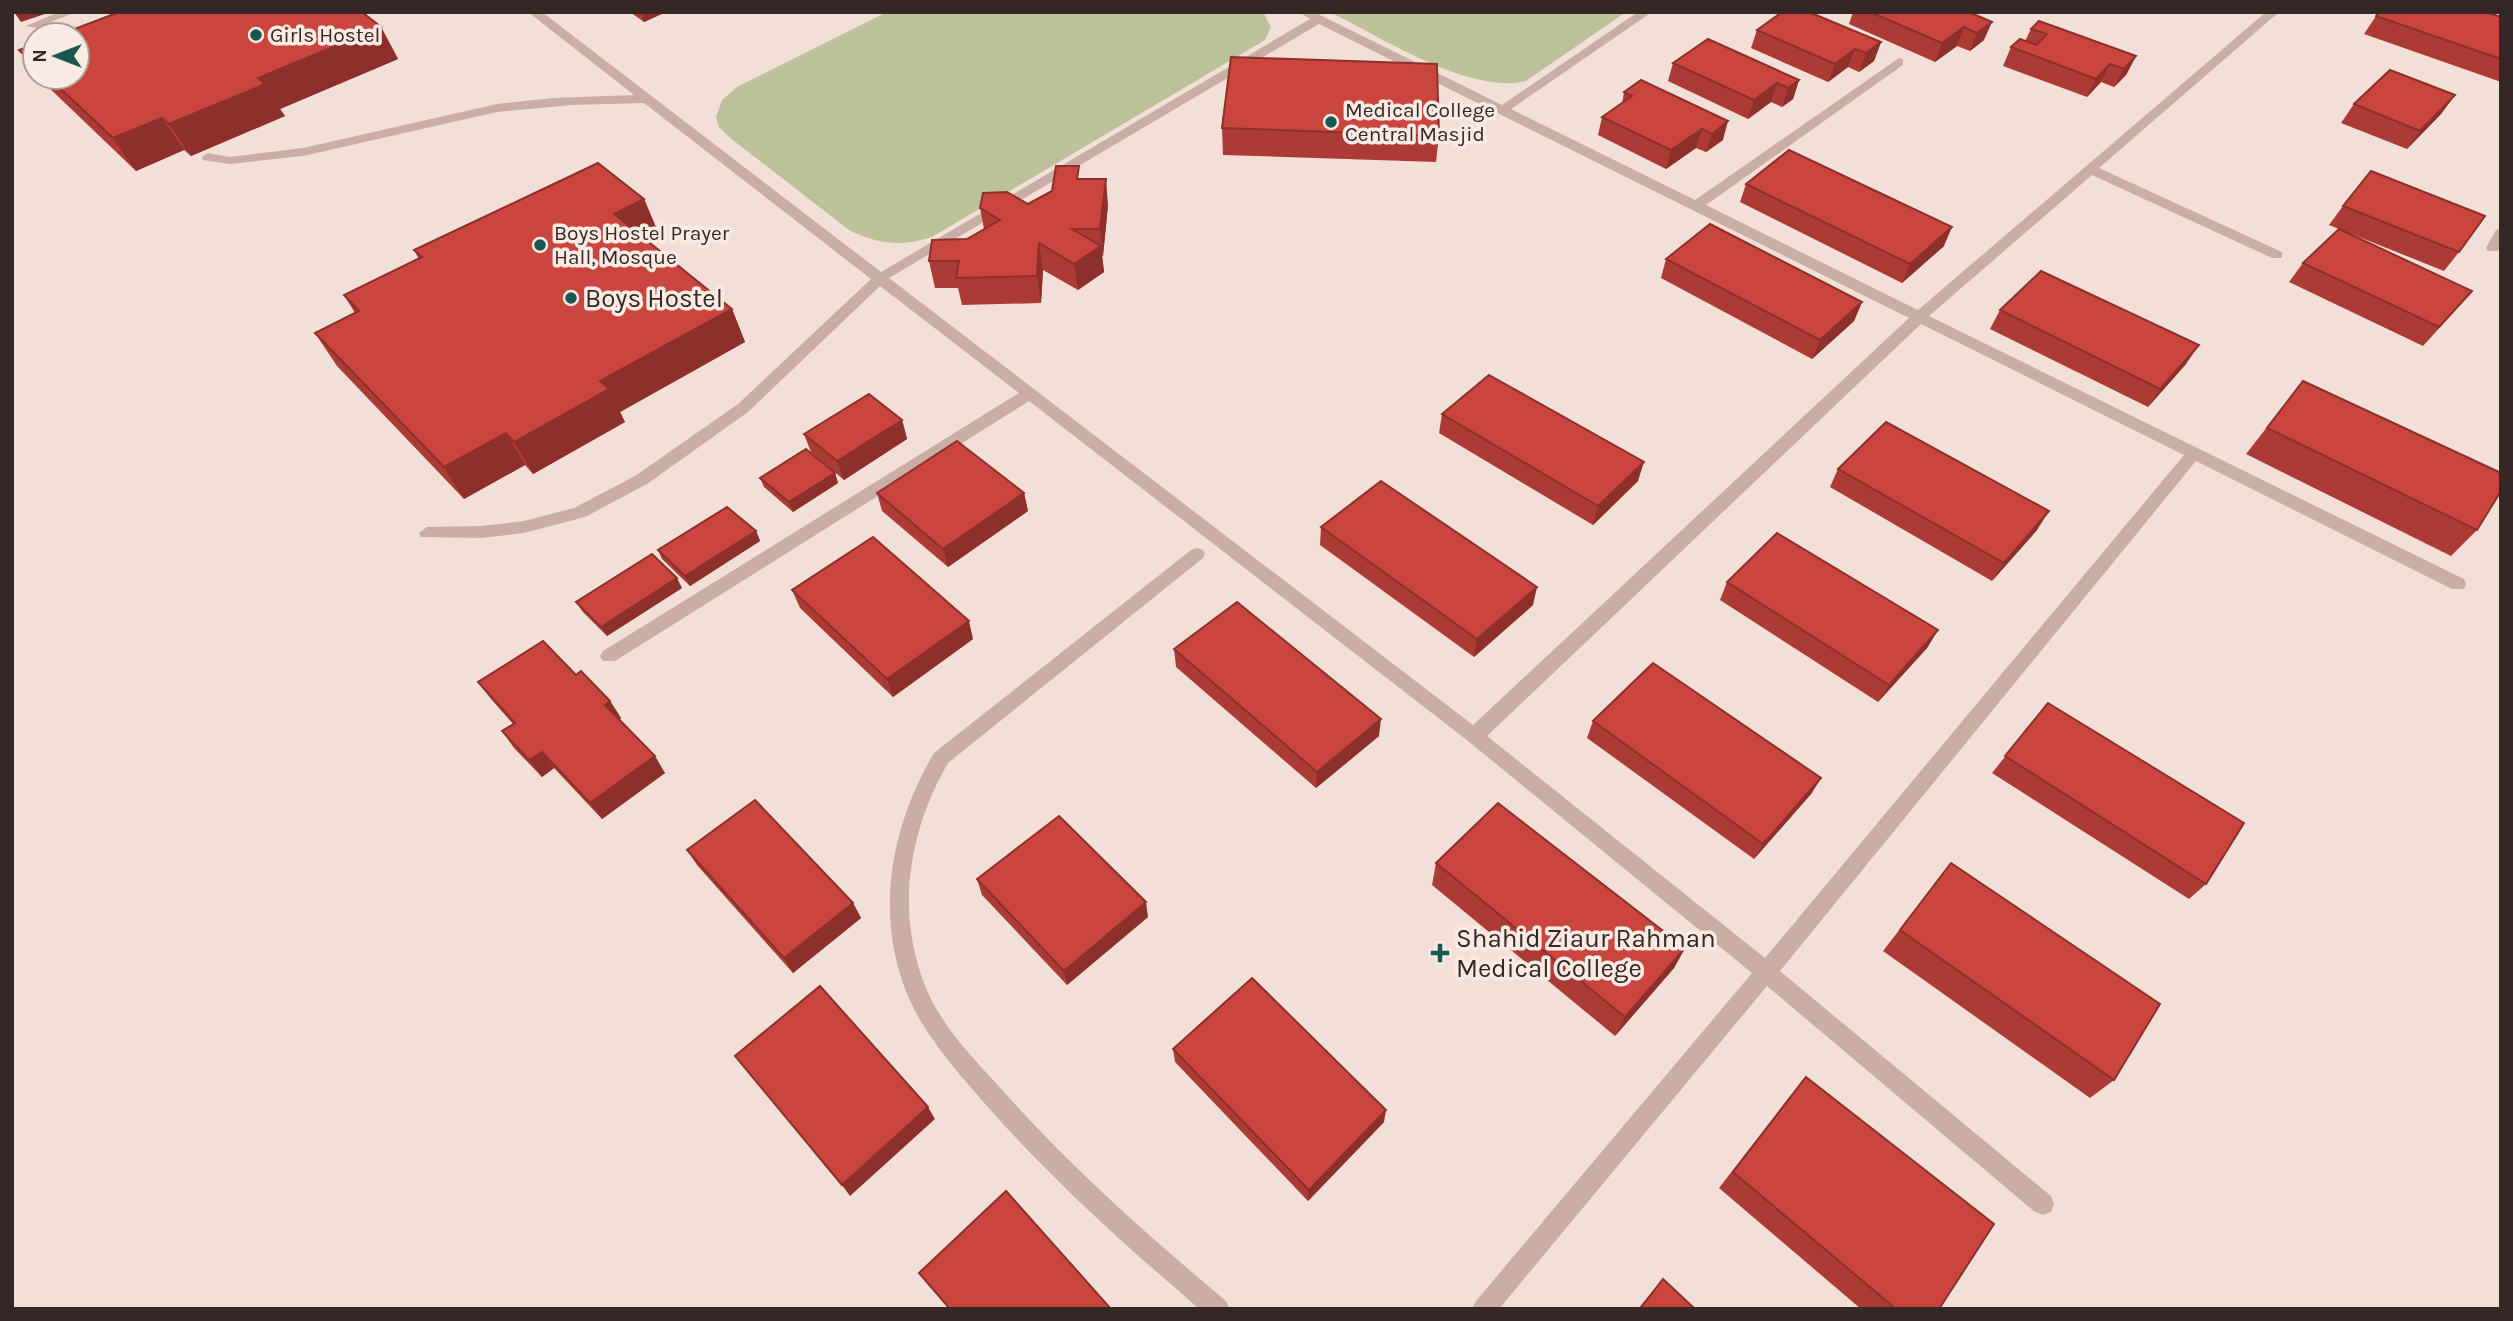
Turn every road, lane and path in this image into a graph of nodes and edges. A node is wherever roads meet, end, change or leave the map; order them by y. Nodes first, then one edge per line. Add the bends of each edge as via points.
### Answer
1 (70, 12) edge
2 (534, 12) edge
3 (1646, 12) edge
4 (2273, 12) edge
5 (1312, 16) edge
6 (46, 21) edge
7 (1899, 62) dead end
8 (647, 99) junction
9 (1502, 110) junction
10 (208, 157) edge
11 (2090, 169) junction
12 (1696, 206) junction
13 (2501, 233) edge
14 (2493, 248) dead end
15 (2277, 255) dead end
16 (880, 278) junction
17 (1919, 317) junction
18 (1028, 394) junction
19 (2194, 453) junction
20 (427, 533) dead end
21 (1197, 554) dead end
22 (2458, 584) dead end
23 (609, 656) dead end
24 (1474, 736) junction
25 (1766, 972) junction
26 (2043, 1205) dead end
27 (1218, 1309) edge
28 (1484, 1309) edge

1 - 6 lane
2 - 8 lane
3 - 9 lane
4 - 11 lane
5 - 9 lane
5 - 16 lane
7 - 12 lane
8 - 10 lane via 497,108 265,158 225,163
8 - 16 lane
9 - 12 lane
11 - 15 lane
11 - 17 lane
12 - 17 lane
13 - 14 lane
16 - 18 lane
16 - 20 lane via 743,408 641,480 579,513 524,527
17 - 19 lane
17 - 24 lane
18 - 23 lane
18 - 24 lane
19 - 22 lane
19 - 25 lane
21 - 27 lane via 941,758 906,839 898,905 902,943 914,984 967,1066 1086,1193
24 - 25 lane
25 - 26 lane
25 - 28 lane

